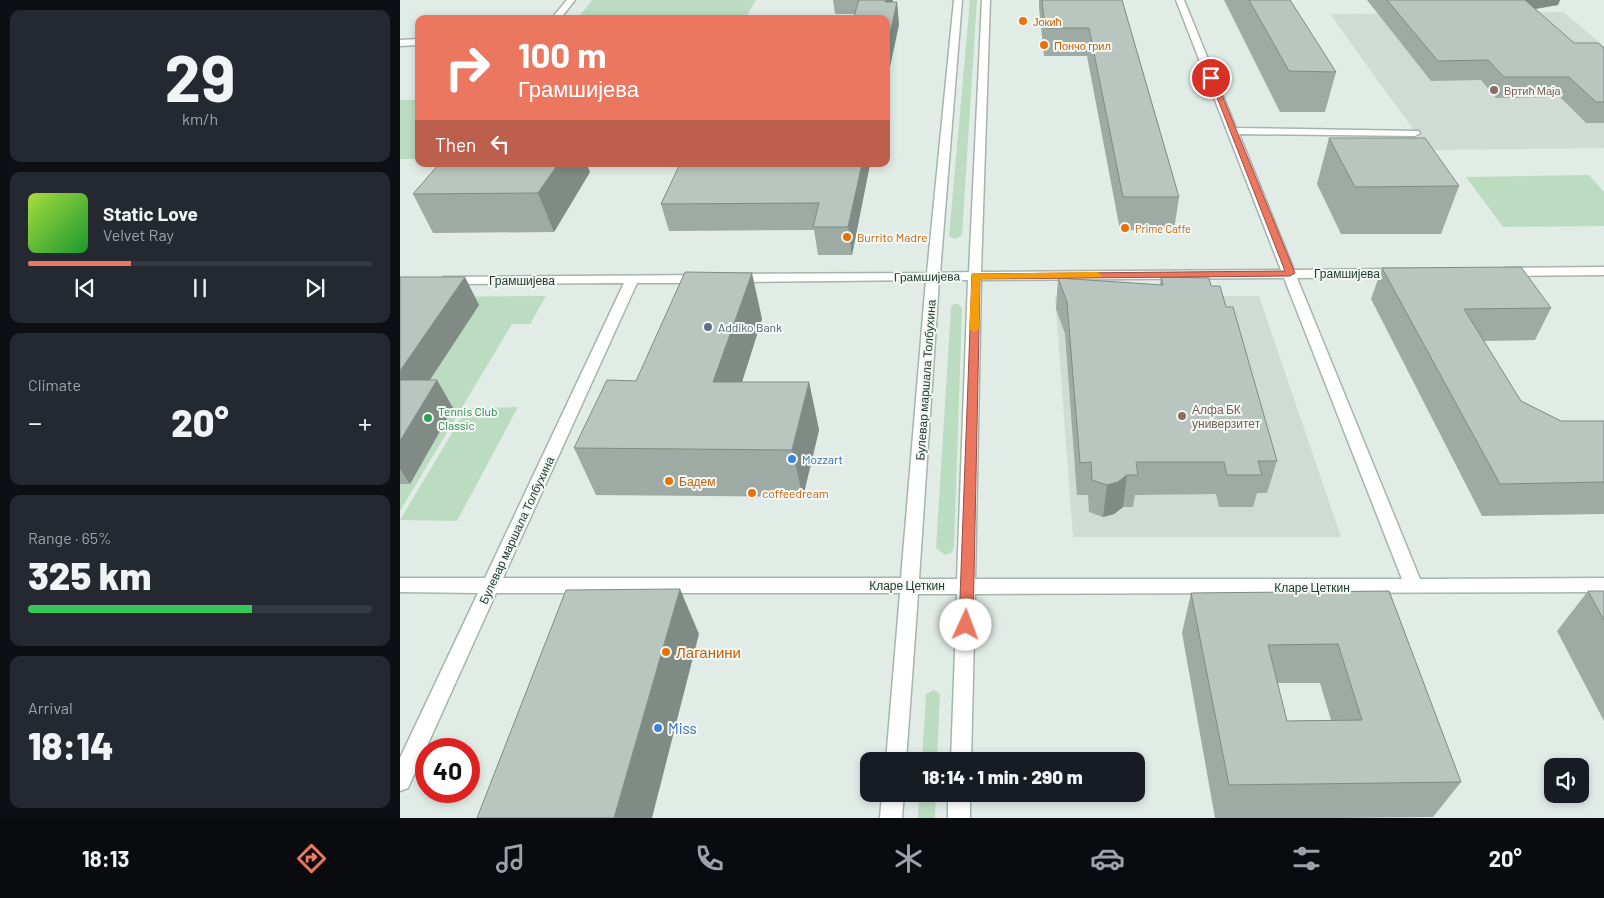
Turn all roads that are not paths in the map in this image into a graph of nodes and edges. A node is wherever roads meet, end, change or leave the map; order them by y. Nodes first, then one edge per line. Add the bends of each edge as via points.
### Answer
1 (571, 0) edge
2 (958, 0) edge
3 (986, 0) edge
4 (1180, 0) edge
5 (558, 15) edge
6 (415, 42) edge
7 (400, 43) edge
8 (1233, 131) junction
9 (1415, 133) dead end
10 (1604, 271) edge
11 (1414, 272) edge
12 (1491, 272) edge
13 (1290, 273) junction
14 (975, 276) junction
15 (933, 277) junction
16 (632, 279) junction
17 (439, 280) edge
18 (492, 584) junction
19 (911, 584) junction
20 (400, 585) edge
21 (967, 585) junction
22 (1604, 586) edge
23 (1414, 587) junction
24 (897, 752) edge
25 (960, 752) edge
26 (400, 781) edge
27 (892, 802) edge
28 (959, 802) edge
29 (890, 818) edge
30 (958, 818) edge

1 - 5 street
2 - 15 street, Булевар маршала Толбухина
3 - 14 street
4 - 8 street
6 - 7 street
8 - 9 street
8 - 13 street
10 - 12 street
11 - 13 street, Грамшијева
13 - 14 street, Грамшијева
13 - 23 street
14 - 15 street, Грамшијева
14 - 21 street
15 - 16 street, Грамшијева
15 - 19 street, Булевар маршала Толбухина
16 - 17 street, Грамшијева
16 - 18 street, Булевар маршала Толбухина
18 - 19 street, Кларе Цеткин
18 - 20 street, Кларе Цеткин
18 - 26 street, Булевар маршала Толбухина
19 - 21 street, Кларе Цеткин
19 - 24 street, Булевар маршала Толбухина
21 - 23 street, Кларе Цеткин
21 - 25 street
22 - 23 street, Кларе Цеткин
27 - 29 street
28 - 30 street

